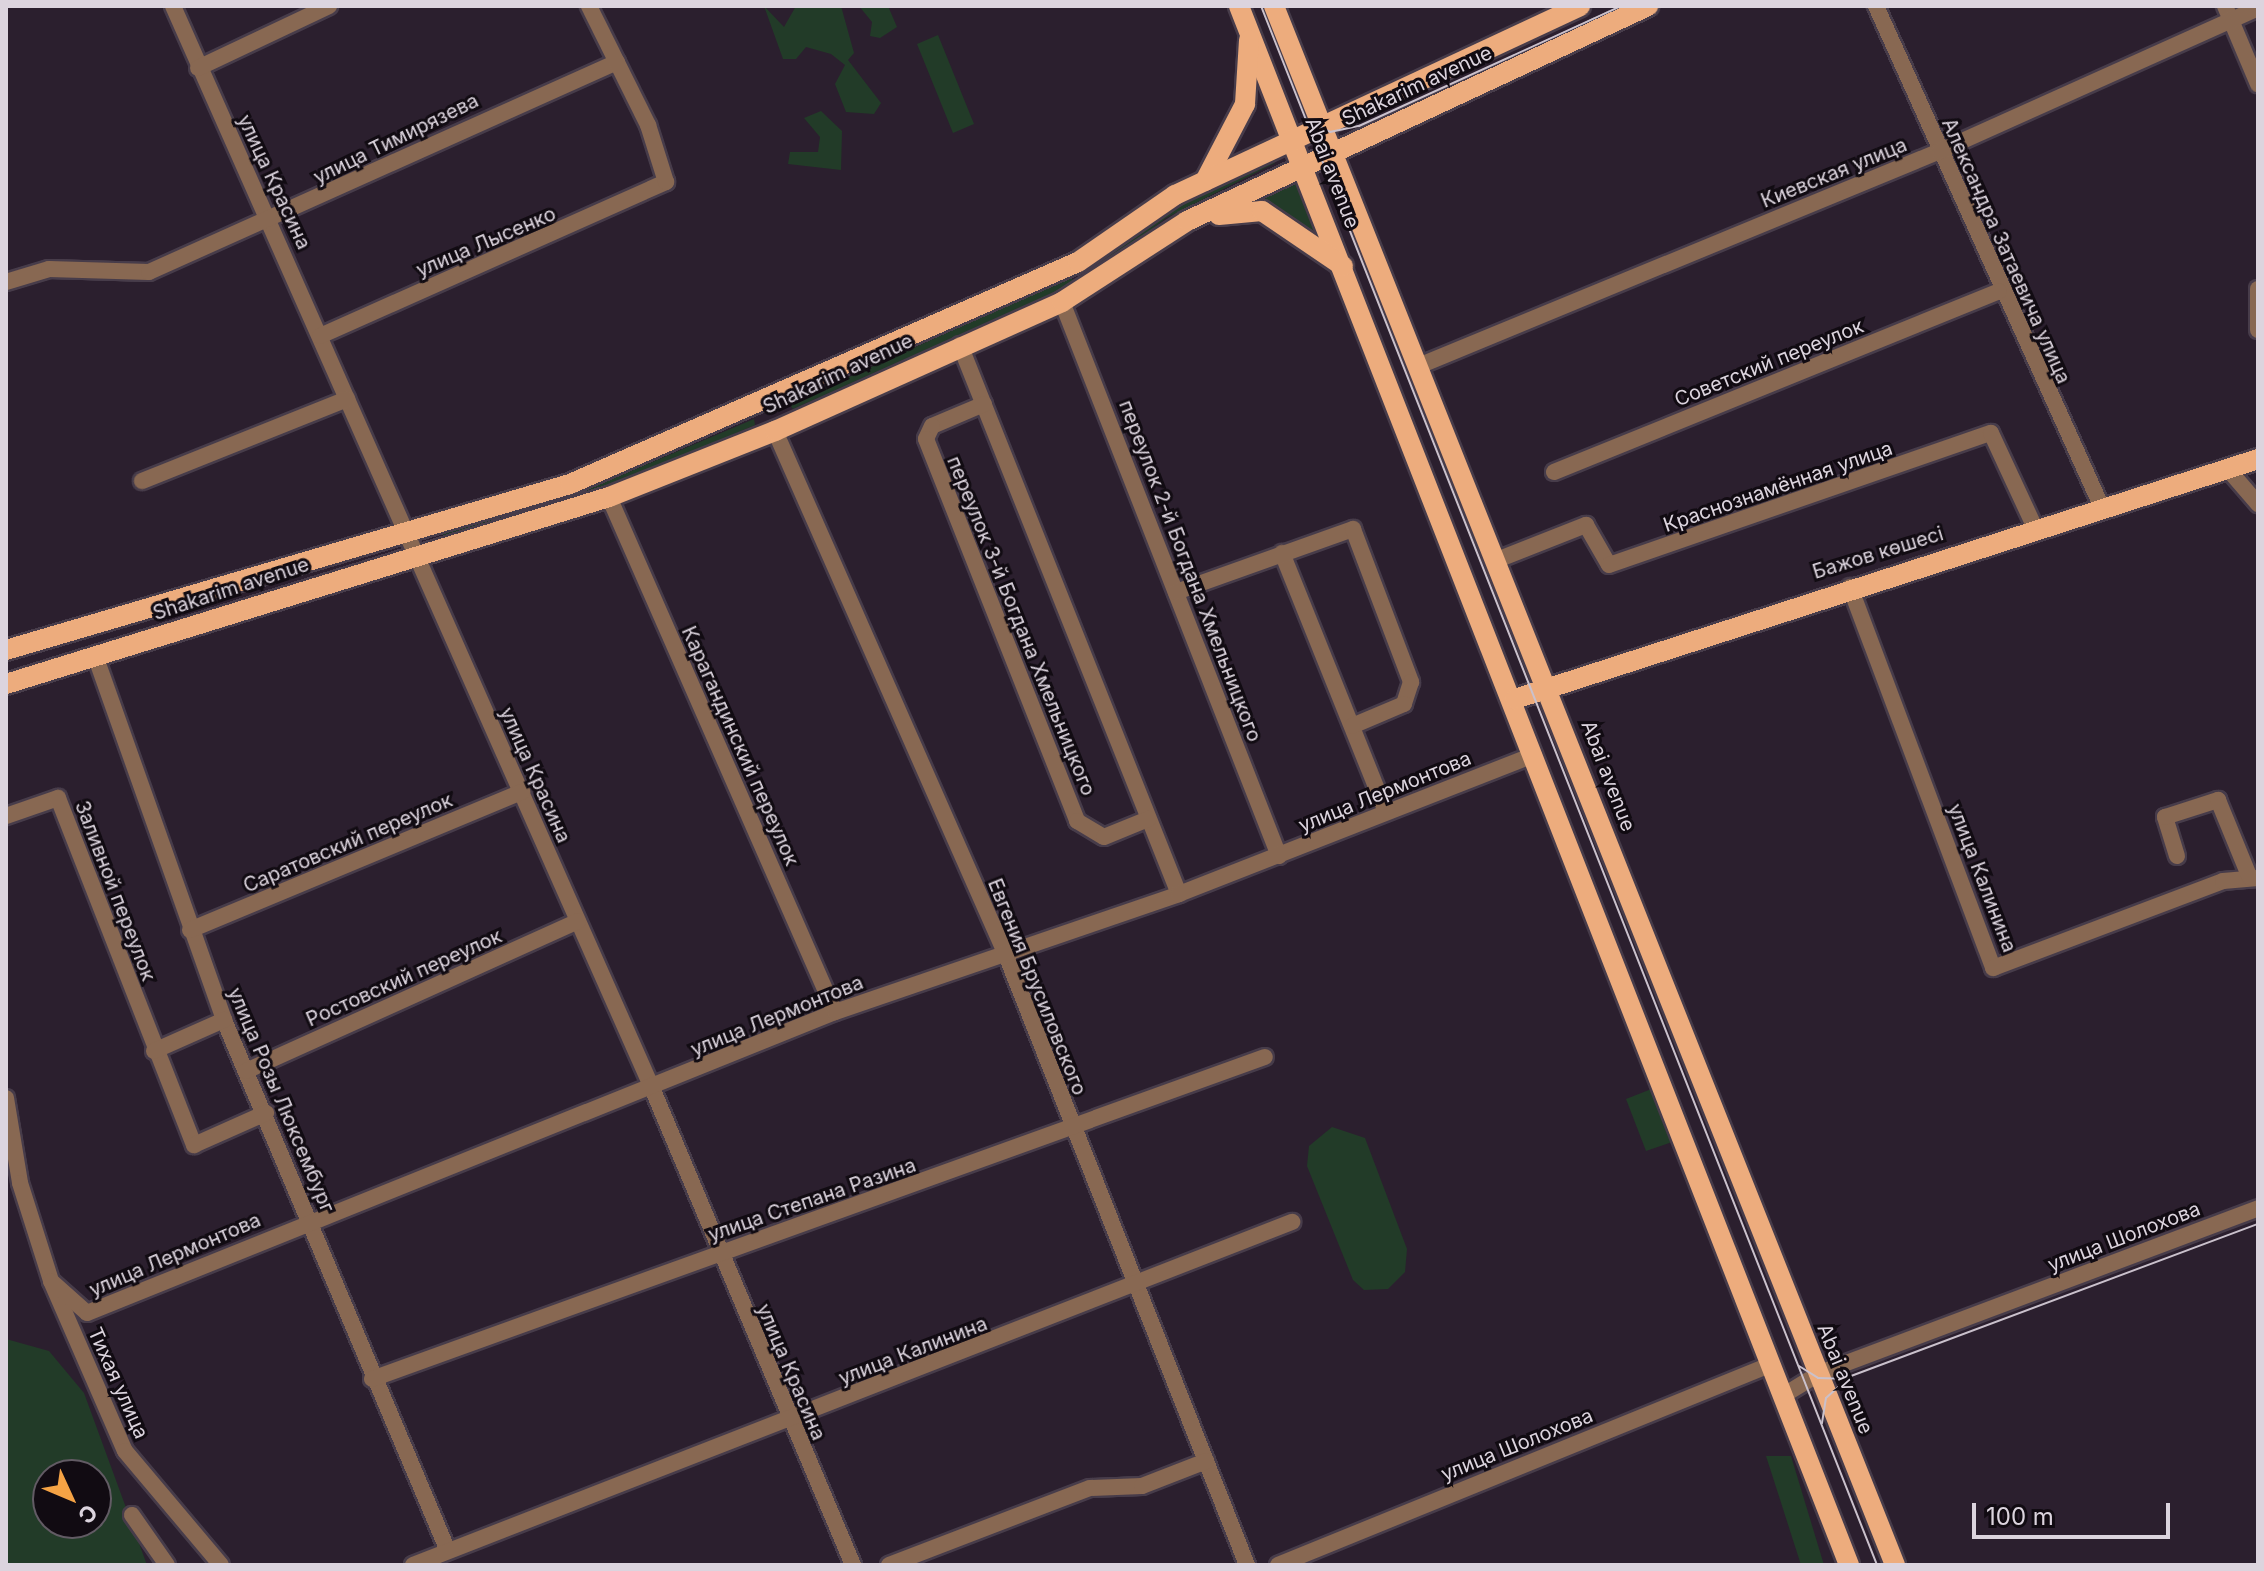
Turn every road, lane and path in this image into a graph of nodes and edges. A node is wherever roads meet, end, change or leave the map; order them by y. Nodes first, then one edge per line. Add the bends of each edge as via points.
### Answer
1 (173, 6) edge
2 (329, 6) edge
3 (589, 6) edge
4 (1239, 6) edge
5 (1274, 6) edge
6 (1580, 6) edge
7 (1648, 6) edge
8 (1876, 6) edge
9 (2258, 8) edge
10 (2228, 13) edge
11 (1250, 32) junction
12 (617, 62) junction
13 (198, 68) junction
14 (2258, 84) edge
15 (1321, 125) junction
16 (1294, 139) junction
17 (1331, 151) junction
18 (1940, 151) junction
19 (1303, 164) junction
20 (1205, 181) junction
21 (1196, 217) junction
22 (274, 221) junction
23 (1078, 262) junction
24 (1343, 266) junction
25 (6, 282) edge
26 (1091, 285) junction
27 (2258, 289) edge
28 (1999, 291) junction
29 (1062, 302) junction
30 (2258, 330) edge
31 (320, 336) junction
32 (960, 345) junction
33 (1421, 365) junction
34 (347, 399) junction
35 (767, 402) junction
36 (984, 404) junction
37 (775, 431) junction
38 (2258, 459) edge
39 (2227, 468) junction
40 (1554, 472) dead end
41 (142, 481) dead end
42 (609, 497) junction
43 (2258, 504) edge
44 (2103, 510) junction
45 (2036, 530) junction
46 (405, 534) junction
47 (1282, 553) junction
48 (414, 555) junction
49 (1497, 560) junction
50 (1850, 587) junction
51 (1176, 592) junction
52 (16, 648) edge
53 (96, 658) junction
54 (34, 676) junction
55 (6, 684) edge
56 (1548, 688) junction
57 (1515, 699) junction
58 (1352, 726) junction
59 (1534, 755) junction
60 (522, 792) junction
61 (1386, 812) junction
62 (6, 816) edge
63 (1148, 819) junction
64 (1279, 856) junction
65 (2177, 856) dead end
66 (2254, 878) edge
67 (1179, 894) junction
68 (578, 921) junction
69 (190, 930) junction
70 (1006, 955) junction
71 (835, 1012) junction
72 (224, 1020) junction
73 (154, 1051) junction
74 (1265, 1057) dead end
75 (246, 1071) junction
76 (652, 1088) junction
77 (6, 1098) edge
78 (266, 1113) junction
79 (1073, 1131) junction
80 (2258, 1208) edge
81 (311, 1220) junction
82 (1292, 1222) dead end
83 (720, 1253) junction
84 (51, 1281) junction
85 (1137, 1285) junction
86 (1772, 1364) junction
87 (1817, 1374) junction
88 (372, 1379) junction
89 (1784, 1395) junction
90 (789, 1422) junction
91 (1206, 1461) junction
92 (132, 1515) dead end
93 (448, 1551) junction
94 (167, 1565) edge
95 (221, 1565) edge
96 (413, 1565) edge
97 (853, 1565) edge
98 (889, 1565) edge
99 (1247, 1565) edge
100 (1278, 1565) edge
101 (1849, 1565) edge
102 (1895, 1565) edge

1 - 13 street, улица Красина
2 - 13 street
3 - 12 street
4 - 11 main road, Abai avenue
5 - 15 main road, Abai avenue
6 - 15 main road, Shakarim avenue
7 - 17 main road, Shakarim avenue
8 - 18 street, Александра Затаевича улица
9 - 10 street, Киевская улица
10 - 14 street
10 - 18 street, Киевская улица
11 - 16 main road, Abai avenue
11 - 20 main road via 1245,104
12 - 22 street, улица Тимирязева via 442,136
12 - 31 street, улица Лысенко via 666,182
13 - 22 street, улица Красина
15 - 16 main road, Shakarim avenue
15 - 17 main road, Abai avenue
16 - 19 main road, Abai avenue
16 - 20 main road, Shakarim avenue
17 - 19 main road, Shakarim avenue
17 - 33 main road, Abai avenue
18 - 28 street, Александра Затаевича улица
18 - 33 street, Киевская улица
19 - 21 main road, Shakarim avenue
19 - 24 main road, Abai avenue
20 - 23 main road, Shakarim avenue
21 - 24 main road via 1262,211
21 - 26 main road, Shakarim avenue
22 - 25 street, улица Тимирязева via 149,272 49,269
22 - 31 street, улица Красина
23 - 26 main road
23 - 35 main road, Shakarim avenue
24 - 57 main road, Abai avenue
26 - 29 main road, Shakarim avenue
27 - 30 street
28 - 40 street, Советский переулок
28 - 44 street, Александра Затаевича улица
29 - 32 main road, Shakarim avenue
29 - 51 street, переулок 2-й Богдана Хмельницкого
31 - 34 street, улица Красина
32 - 36 street
32 - 37 main road, Shakarim avenue
33 - 49 main road, Abai avenue
34 - 41 street
34 - 46 street, улица Красина
35 - 37 main road
35 - 46 main road, Shakarim avenue via 570,484
36 - 63 street
36 - 63 street, переулок 3-й Богдана Хмельницкого via 932,426 926,439 937,469 1077,821 1104,837
37 - 42 main road, Shakarim avenue
37 - 70 street, Евгения Брусиловского
38 - 39 main road, Бажов көшесі
39 - 43 street
39 - 44 main road, Бажов көшесі
42 - 48 main road, Shakarim avenue
42 - 71 street, Карагандинский переулок
44 - 45 main road, Бажов көшесі
45 - 49 street, Краснознамённая улица via 1991,433 1609,565 1586,525
45 - 50 main road, Бажов көшесі
46 - 48 street, улица Красина
46 - 52 main road, Shakarim avenue
47 - 51 street
47 - 58 street
47 - 58 street via 1353,529 1411,682 1404,704
48 - 53 main road, Shakarim avenue
48 - 60 street, улица Красина
49 - 56 main road, Abai avenue
50 - 56 main road, Бажов көшесі
50 - 66 street, улица Калинина via 1993,968 2223,881
51 - 64 street, переулок 2-й Богдана Хмельницкого
52 - 54 main road
53 - 54 main road, Shakarim avenue
53 - 69 street, улица Розы Люксембург
54 - 55 main road, Shakarim avenue
56 - 57 main road, Бажов көшесі
56 - 87 main road, Abai avenue
57 - 59 main road, Abai avenue
58 - 61 street
59 - 61 street, улица Лермонтова
59 - 86 main road, Abai avenue
60 - 68 street, улица Красина
60 - 69 street, Саратовский переулок
61 - 64 street, улица Лермонтова
62 - 73 street, Заливной переулок via 58,798
63 - 67 street
64 - 67 street, улица Лермонтова
65 - 66 street via 2165,817 2218,800
67 - 70 street, улица Лермонтова
68 - 75 street, Ростовский переулок
68 - 76 street, улица Красина
69 - 72 street, улица Розы Люксембург
70 - 71 street, улица Лермонтова
70 - 79 street, Евгения Брусиловского
71 - 76 street, улица Лермонтова
72 - 73 street
72 - 75 street, улица Розы Люксембург
73 - 78 street, Заливной переулок via 194,1145
74 - 79 street, улица Степана Разина
75 - 78 street, улица Розы Люксембург
76 - 81 street, улица Лермонтова
76 - 83 street, улица Красина
77 - 84 street, Тихая улица via 20,1183
78 - 81 street, улица Розы Люксембург
79 - 83 street, улица Степана Разина
79 - 85 street, Евгения Брусиловского
80 - 87 street, улица Шолохова
81 - 84 street, улица Лермонтова via 87,1313
81 - 88 street, улица Розы Люксембург
82 - 85 street, улица Калинина
83 - 88 street, улица Степана Разина
83 - 90 street, улица Красина
84 - 95 street, Тихая улица via 125,1451
85 - 90 street, улица Калинина
85 - 91 street, Евгения Брусиловского
86 - 89 main road, Abai avenue
86 - 100 street, улица Шолохова
87 - 89 street, улица Шолохова
87 - 102 main road, Abai avenue
88 - 93 street, улица Розы Люксембург
89 - 101 main road, Abai avenue
90 - 93 street, улица Калинина
90 - 97 street, улица Красина
91 - 98 street via 1142,1486 1090,1488
91 - 99 street, Евгения Брусиловского
92 - 94 street
93 - 96 street, улица Калинина

